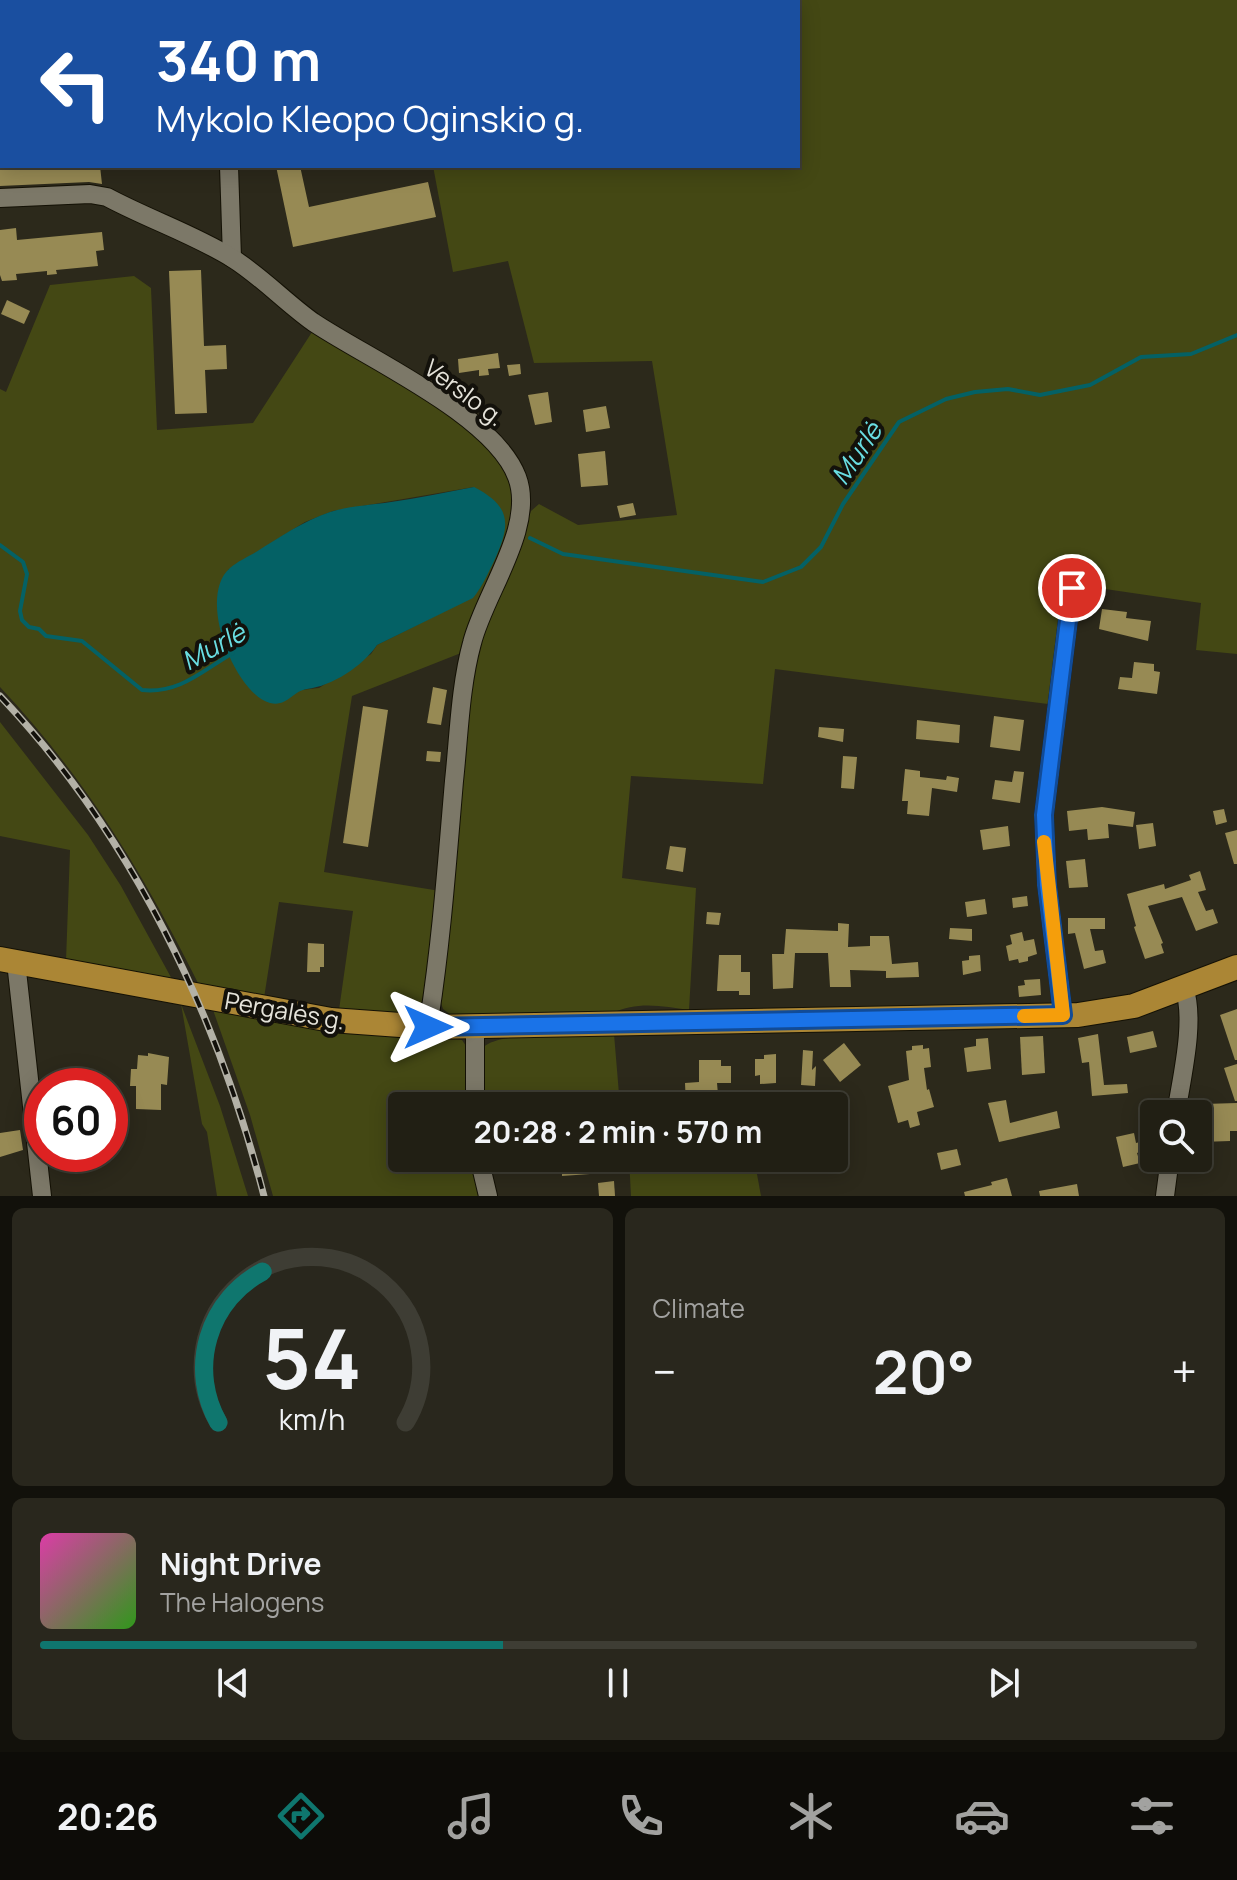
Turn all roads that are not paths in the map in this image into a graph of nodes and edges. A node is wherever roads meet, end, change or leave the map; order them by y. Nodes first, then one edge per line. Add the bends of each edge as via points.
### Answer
1 (229, 168) edge
2 (0, 198) edge
3 (232, 258) junction
4 (1072, 588) dead end
5 (8, 960) edge
6 (1237, 967) edge
7 (1184, 988) junction
8 (1063, 1015) junction
9 (428, 1027) junction
10 (475, 1027) junction
11 (475, 1092) edge
12 (1178, 1100) edge
13 (482, 1172) edge
14 (1168, 1172) edge
15 (42, 1196) edge
16 (488, 1196) edge
17 (1165, 1196) edge

1 - 3 street
2 - 3 street, Verslo g. via 107,197
3 - 9 street, Verslo g. via 312,321 444,401 491,439 520,487 517,529 471,646
4 - 8 street via 1044,815
5 - 9 main road, Pergalės g. via 331,1020
5 - 15 street
6 - 7 main road, Pergalės g.
7 - 8 main road, Pergalės g. via 1134,1006
7 - 12 street via 1187,1023
8 - 10 main road, Pergalės g.
9 - 10 main road, Pergalės g.
10 - 11 street
13 - 16 street
14 - 17 street

